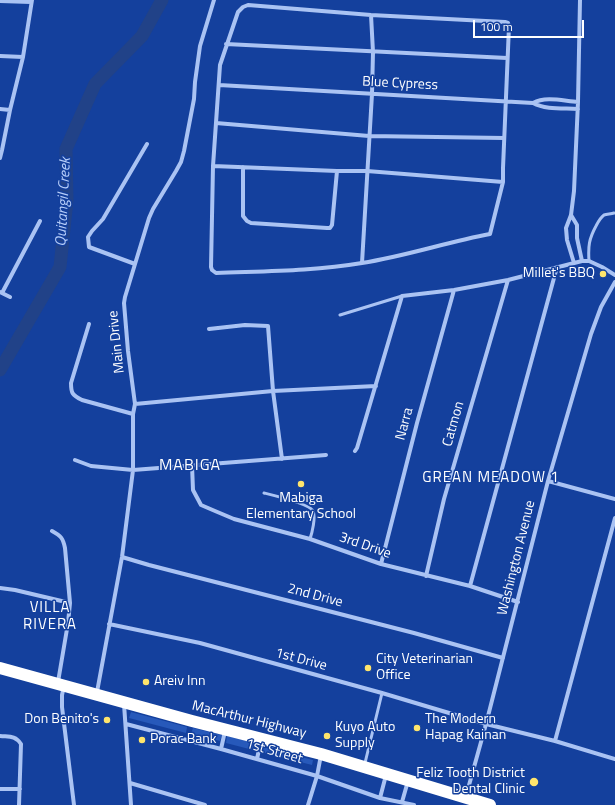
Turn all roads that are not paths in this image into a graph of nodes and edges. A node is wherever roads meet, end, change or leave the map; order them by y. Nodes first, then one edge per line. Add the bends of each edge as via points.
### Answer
1 (0, 0) edge
2 (214, 0) edge
3 (580, 0) edge
4 (31, 1) edge
5 (371, 15) junction
6 (226, 44) junction
7 (372, 52) junction
8 (0, 56) edge
9 (22, 57) junction
10 (508, 58) junction
11 (219, 85) junction
12 (372, 94) junction
13 (506, 102) junction
14 (578, 102) junction
15 (533, 103) junction
16 (0, 109) edge
17 (578, 109) junction
18 (10, 110) junction
19 (216, 123) junction
20 (369, 136) junction
21 (504, 138) junction
22 (147, 144) dead end
23 (0, 158) edge
24 (213, 166) junction
25 (243, 167) junction
26 (337, 171) junction
27 (367, 171) junction
28 (503, 182) junction
29 (614, 213) dead end
30 (571, 215) junction
31 (40, 222) dead end
32 (589, 261) junction
33 (582, 262) junction
34 (362, 263) junction
35 (574, 263) junction
36 (135, 264) junction
37 (557, 267) junction
38 (615, 275) edge
39 (508, 280) junction
40 (615, 282) edge
41 (454, 290) junction
42 (1, 292) edge
43 (402, 296) junction
44 (10, 297) dead end
45 (340, 315) dead end
46 (89, 324) dead end
47 (209, 329) dead end
48 (376, 386) junction
49 (273, 391) junction
50 (135, 404) junction
51 (133, 414) junction
52 (355, 451) dead end
53 (326, 455) dead end
54 (282, 459) junction
55 (75, 460) dead end
56 (192, 465) junction
57 (133, 470) junction
58 (548, 481) junction
59 (264, 493) dead end
60 (615, 498) edge
61 (615, 518) edge
62 (52, 531) dead end
63 (310, 539) junction
64 (122, 557) junction
65 (381, 564) junction
66 (426, 576) junction
67 (470, 586) junction
68 (0, 588) edge
69 (518, 602) junction
70 (70, 603) junction
71 (109, 624) junction
72 (503, 658) junction
73 (0, 668) edge
74 (61, 684) junction
75 (382, 693) junction
76 (96, 695) junction
77 (124, 702) junction
78 (126, 724) junction
79 (486, 724) junction
80 (226, 729) junction
81 (0, 736) edge
82 (262, 738) junction
83 (555, 741) junction
84 (221, 749) junction
85 (321, 754) junction
86 (257, 759) junction
87 (615, 759) edge
88 (364, 767) junction
89 (386, 774) junction
90 (317, 776) junction
91 (408, 781) junction
92 (130, 783) junction
93 (0, 789) edge
94 (20, 789) junction
95 (380, 798) junction
96 (473, 801) edge
97 (402, 802) junction
98 (19, 805) edge
99 (74, 805) edge
100 (131, 805) edge
101 (205, 805) edge
102 (308, 805) edge
103 (414, 805) edge
104 (490, 805) edge

1 - 4 street
2 - 36 street, Main Drive via 200,46 194,99 183,156 149,218
3 - 14 street
4 - 9 street
5 - 6 street via 248,5 238,12
5 - 7 street
5 - 10 street via 505,22 509,26
6 - 7 street
6 - 11 street via 220,65
7 - 10 street
7 - 12 street
8 - 9 street
9 - 18 street
10 - 13 street
11 - 12 street, Blue Cypress
11 - 19 street
12 - 13 street, Blue Cypress
12 - 20 street
13 - 15 street, Blue Cypress
13 - 21 street
14 - 15 street, Blue Cypress via 545,99
14 - 17 street
15 - 17 street via 539,106
16 - 18 street
17 - 30 street
18 - 23 street
19 - 20 street
19 - 24 street
20 - 21 street
20 - 27 street
21 - 28 street
22 - 36 street via 102,219 88,237 89,247
24 - 25 street
24 - 34 street via 210,267 216,273 306,269
25 - 26 street
25 - 26 street via 243,216 251,224 327,228 332,225
26 - 27 street
27 - 28 street
27 - 34 street
28 - 34 street via 490,234 402,256
29 - 32 lane via 604,215 594,230 590,238
30 - 33 street via 577,225
30 - 35 street via 566,228
31 - 42 street
32 - 33 street
32 - 38 street
33 - 35 street
35 - 37 street
36 - 50 street, Main Drive via 124,303
37 - 39 street
37 - 67 street
39 - 41 street
39 - 66 street, Catmon via 444,499
40 - 58 street, Washington Avenue via 600,307
41 - 43 street
41 - 65 street, Narra
42 - 44 street
43 - 45 lane
43 - 48 street
46 - 51 street via 71,383 71,391 82,400
47 - 49 street via 268,326
48 - 49 street
48 - 52 street
49 - 50 street
49 - 54 street
50 - 51 street, Main Drive
51 - 57 street, Main Drive
53 - 54 street
54 - 56 street
55 - 57 street via 91,466
56 - 57 street
56 - 63 street, 3rd Drive via 193,490 201,505 234,519
57 - 64 street, Main Drive
58 - 60 street
58 - 69 street, Washington Avenue
59 - 63 lane via 304,504 312,509 314,513
61 - 83 street
62 - 70 street via 60,536 65,548
63 - 65 street, 3rd Drive
64 - 71 street, Main Drive
64 - 72 street, 2nd Drive
65 - 66 street, 3rd Drive
66 - 67 street, 3rd Drive
67 - 69 street, 3rd Drive
68 - 70 street
69 - 72 street, Washington Avenue
70 - 74 street
71 - 75 street, 1st Drive via 200,643
71 - 76 street, Main Drive
72 - 79 street, Washington Avenue
73 - 74 highway, MacArthur Highway
74 - 76 highway, MacArthur Highway
74 - 99 street
75 - 79 street, 1st Drive
75 - 88 lane
76 - 77 highway, MacArthur Highway
77 - 78 street
77 - 80 highway, MacArthur Highway
78 - 84 street, 1st Street
78 - 92 street
79 - 83 street, 1st Drive
79 - 96 street, Washington Avenue
80 - 82 highway, MacArthur Highway
80 - 84 street
81 - 94 street via 14,737 21,744
82 - 85 highway, MacArthur Highway
82 - 86 street
83 - 87 street, 1st Drive
84 - 86 street, 1st Street
85 - 88 highway, MacArthur Highway
85 - 90 street
86 - 90 street, 1st Street
88 - 89 highway, MacArthur Highway
89 - 91 highway, MacArthur Highway
89 - 95 street
90 - 95 street, 1st Street
90 - 102 street
91 - 96 highway, MacArthur Highway
91 - 97 street
92 - 100 street
92 - 101 street
93 - 94 street
94 - 98 street
95 - 97 street, 1st Street
96 - 104 highway, MacArthur Highway
97 - 103 street, 1st Street

